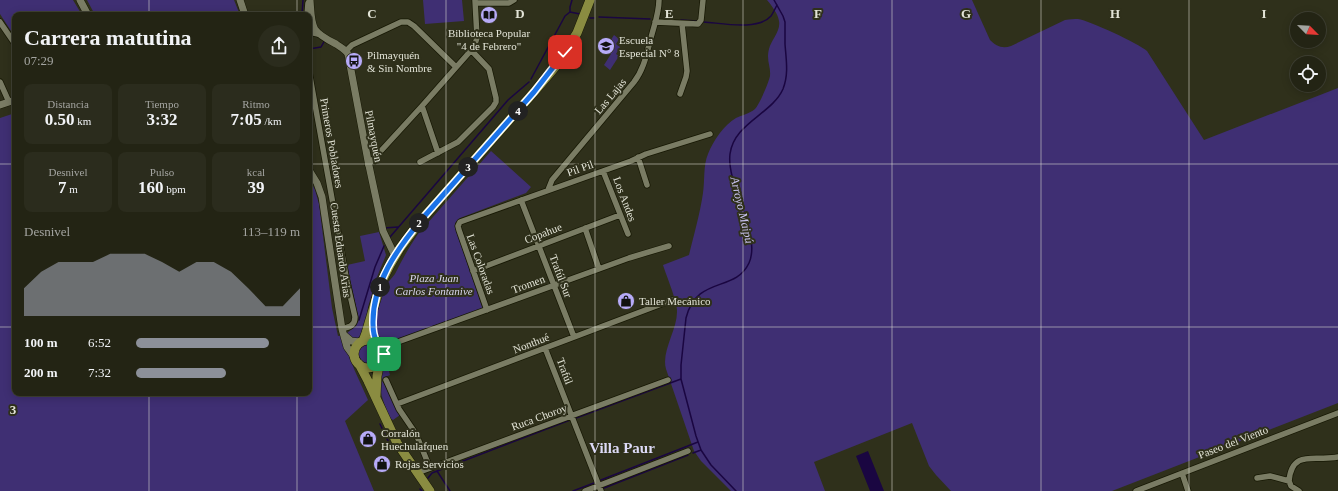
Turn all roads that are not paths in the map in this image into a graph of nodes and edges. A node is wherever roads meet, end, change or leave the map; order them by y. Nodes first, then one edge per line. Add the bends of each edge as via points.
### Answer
1 (80, 0) edge
2 (240, 0) edge
3 (309, 0) edge
4 (514, 0) edge
5 (590, 0) edge
6 (659, 0) edge
7 (703, 0) edge
8 (476, 1) edge
9 (86, 12) edge
10 (244, 12) edge
11 (307, 12) edge
12 (311, 12) edge
13 (0, 22) edge
14 (312, 22) edge
15 (655, 22) junction
16 (682, 24) junction
17 (312, 33) edge
18 (318, 34) junction
19 (12, 40) edge
20 (471, 50) junction
21 (346, 51) junction
22 (456, 67) junction
23 (0, 82) edge
24 (312, 88) edge
25 (680, 94) dead end
26 (12, 101) edge
27 (0, 105) edge
28 (422, 106) junction
29 (710, 134) dead end
30 (438, 153) junction
31 (638, 158) junction
32 (420, 162) dead end
33 (368, 165) junction
34 (603, 171) junction
35 (312, 174) edge
36 (647, 185) dead end
37 (548, 190) junction
38 (521, 200) junction
39 (620, 214) junction
40 (458, 224) joint
41 (585, 228) junction
42 (628, 234) dead end
43 (538, 246) junction
44 (669, 246) dead end
45 (394, 256) junction
46 (599, 268) junction
47 (473, 271) junction
48 (554, 285) junction
49 (672, 300) dead end
50 (374, 307) junction
51 (487, 310) junction
52 (343, 332) junction
53 (574, 337) junction
54 (362, 342) junction
55 (378, 344) junction
56 (395, 344) junction
57 (545, 348) junction
58 (381, 359) junction
59 (358, 363) junction
60 (386, 380) dead end
61 (668, 380) dead end
62 (376, 399) junction
63 (396, 404) junction
64 (1338, 413) edge
65 (572, 416) junction
66 (688, 451) dead end
67 (1338, 457) edge
68 (430, 468) junction
69 (417, 472) junction
70 (1182, 473) junction
71 (1257, 478) dead end
72 (1289, 480) junction
73 (600, 488) edge
74 (430, 491) edge
75 (585, 491) edge
76 (1136, 491) edge
77 (1188, 491) edge
78 (1299, 491) edge

1 - 9 street
2 - 10 street
3 - 11 street
3 - 12 street
4 - 8 street via 509,3
5 - 45 main road via 577,32 556,66 422,219
6 - 15 street, Las Lajas
7 - 16 street via 700,23
8 - 20 street via 477,40
13 - 19 street
14 - 18 street
15 - 16 street
15 - 37 street, Las Lajas via 638,76 552,180
16 - 25 street via 687,74
17 - 18 street
18 - 21 street
20 - 22 street
20 - 30 street via 489,69 496,102 462,139
21 - 22 street via 352,45 406,22 414,26
21 - 33 street, Pilmayquén
22 - 28 street
23 - 26 street
24 - 52 street, Primeros Pobladores via 347,282 356,317 353,325
26 - 27 street
28 - 30 street
28 - 33 street
29 - 31 street, Pil Pil
30 - 32 street
31 - 34 street, Pil Pil
31 - 36 street
33 - 45 street, Pilmayquén via 383,233
34 - 37 street, Pil Pil
34 - 39 street, Los Andes
35 - 52 street, Cuesta Eduardo Arias via 322,197
37 - 38 street, Pil Pil
38 - 40 street, Pil Pil
38 - 43 street, Trafúl Sur
39 - 41 street, Copahue
39 - 42 street, Los Andes
40 - 47 street, Las Coloradas
41 - 43 street, Copahue
41 - 46 street
43 - 47 street, Copahue
43 - 48 street, Trafúl Sur
44 - 46 street, Tromen
45 - 50 main road via 381,283
46 - 48 street, Tromen
47 - 51 street, Las Coloradas
48 - 51 street, Tromen
48 - 53 street, Trafúl Sur
49 - 53 street, Nonthué
50 - 54 main road
50 - 55 main road via 374,330
51 - 56 street, Tromen
52 - 54 street via 351,341
52 - 59 street, Cuesta Eduardo Arias via 350,352
53 - 57 street, Nonthué
54 - 55 main road via 372,340
54 - 59 main road via 354,353
55 - 56 street, Tromen
55 - 58 main road via 382,350
56 - 58 street, Tromen
57 - 63 street, Nonthué
57 - 65 street, Trafúl
58 - 59 main road via 370,368
58 - 62 main road via 376,380
59 - 62 main road
60 - 63 street
61 - 65 street, Ruca Choroy
62 - 69 main road via 394,438
63 - 68 street via 415,432
64 - 70 street, Paseo del Viento
65 - 68 street, Ruca Choroy
65 - 73 street, Trafúl
66 - 73 street
67 - 72 street via 1303,459 1293,468
68 - 69 street, Ruca Choroy
69 - 74 main road
70 - 76 street, Paseo del Viento
70 - 77 street
71 - 72 street via 1270,476
72 - 78 street via 1293,488
73 - 75 street

